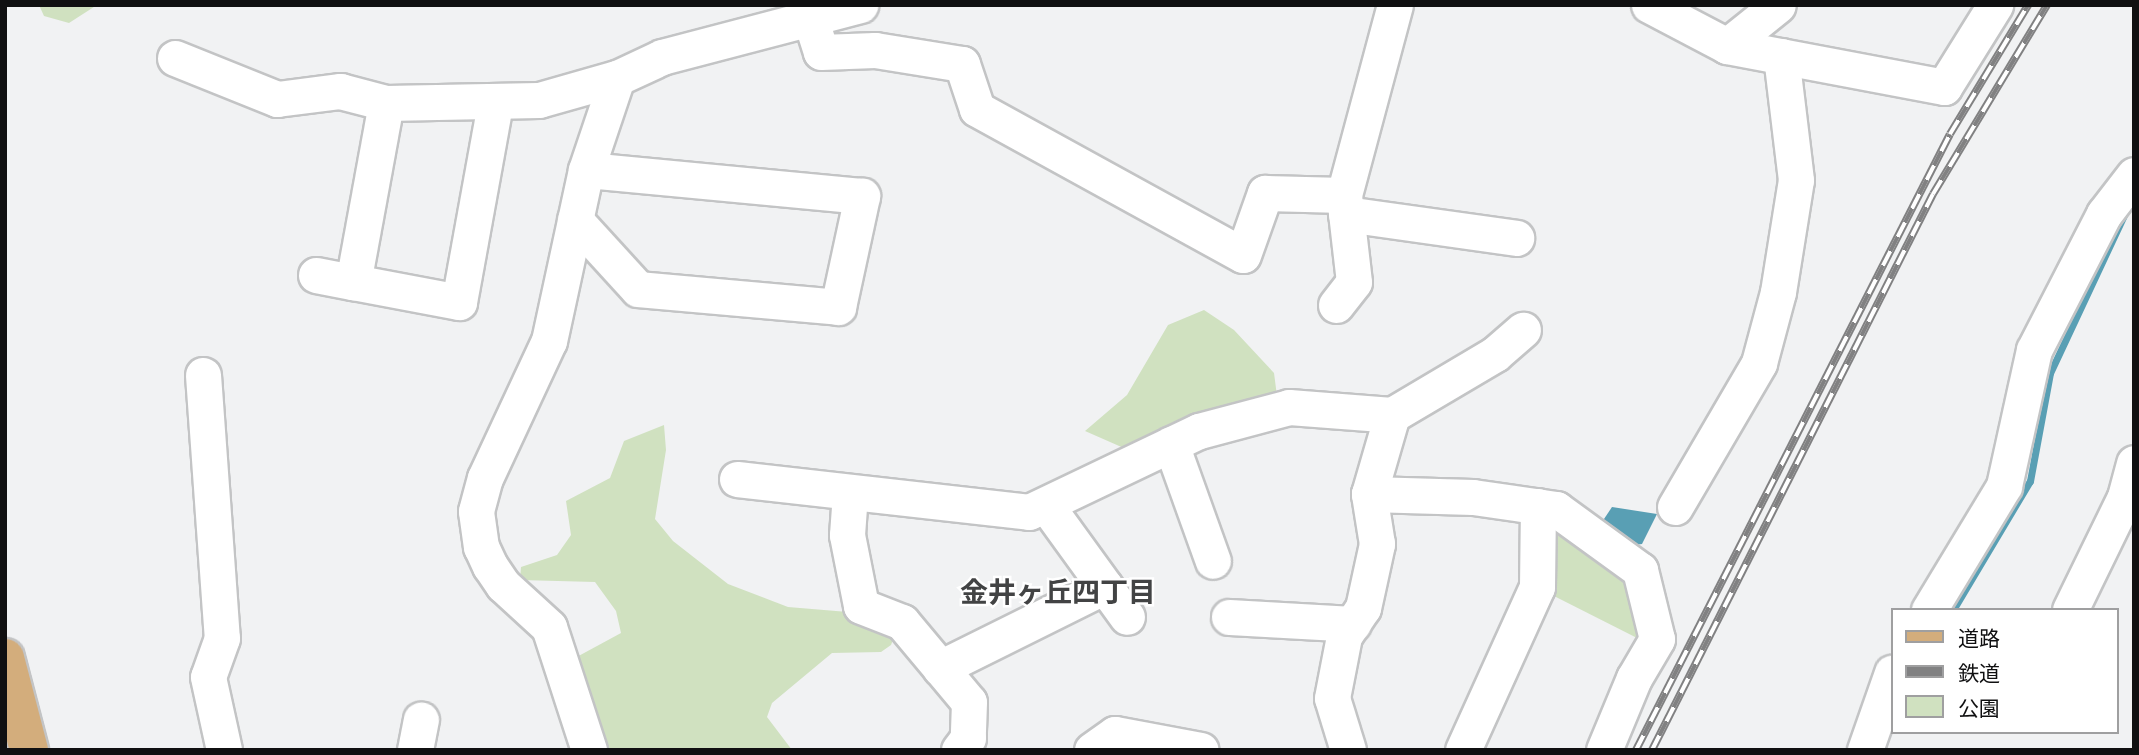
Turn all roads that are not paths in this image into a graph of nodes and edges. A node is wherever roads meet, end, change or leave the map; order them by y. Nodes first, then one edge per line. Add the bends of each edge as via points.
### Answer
1 (860, 5) edge
2 (1395, 5) edge
3 (1649, 5) edge
4 (1778, 5) edge
5 (1995, 5) edge
6 (807, 12) edge
7 (1727, 46) junction
8 (1780, 56) junction
9 (175, 58) dead end
10 (617, 78) junction
11 (386, 103) junction
12 (495, 103) junction
13 (586, 170) junction
14 (2134, 176) edge
15 (1345, 204) junction
16 (575, 220) junction
17 (1516, 239) dead end
18 (316, 275) dead end
19 (353, 282) junction
20 (1336, 304) dead end
21 (1523, 330) dead end
22 (203, 375) dead end
23 (1392, 415) junction
24 (1171, 444) junction
25 (2134, 463) edge
26 (737, 479) dead end
27 (850, 493) junction
28 (1369, 494) junction
29 (1046, 505) junction
30 (1538, 506) junction
31 (1675, 507) dead end
32 (1213, 561) dead end
33 (1104, 586) junction
34 (1930, 608) edge
35 (2071, 608) edge
36 (1127, 617) dead end
37 (1229, 617) dead end
38 (1353, 624) junction
39 (5, 658) edge
40 (940, 667) junction
41 (1890, 679) edge
42 (29, 750) edge
43 (224, 750) edge
44 (589, 750) edge
45 (959, 750) edge
46 (1092, 750) edge
47 (1201, 750) edge
48 (1348, 750) edge
49 (1463, 750) edge
50 (1604, 750) edge
51 (1865, 750) edge

1 - 6 street
2 - 15 street
3 - 7 street
4 - 7 street
5 - 8 street via 1944,87
6 - 10 street via 662,57
6 - 15 street via 821,52 875,50 962,64 977,109 1243,255 1265,193
7 - 8 street
8 - 31 street via 1796,180 1778,292 1759,363
9 - 11 street via 277,99 340,91
10 - 12 street via 539,100
10 - 13 street
11 - 12 street
11 - 19 street
12 - 19 street via 459,302
13 - 16 street
13 - 16 street via 862,197 838,307 638,289
14 - 34 street via 2104,214 2034,350 2004,486
15 - 17 street
15 - 20 street via 1354,282
16 - 44 street via 549,341 485,478 477,510 481,547 490,566 503,585 549,627
18 - 19 street
21 - 23 street via 1495,354
22 - 43 street via 222,638 208,677
23 - 24 street via 1289,407 1199,431
23 - 28 street
24 - 29 street
24 - 32 street
25 - 35 street via 2125,498
26 - 27 street
27 - 29 street via 1028,512
27 - 40 street via 847,535 861,606 902,622
28 - 30 street via 1473,497
28 - 38 street via 1377,544 1363,608
29 - 33 street
30 - 49 street via 1537,587
30 - 50 street via 1565,513 1640,570 1644,579 1657,639 1634,678
33 - 36 street
33 - 40 street
37 - 38 street
38 - 48 street via 1344,636 1332,698
39 - 42 main road
40 - 45 street via 969,702 968,738
41 - 51 street
46 - 47 street via 1115,734

